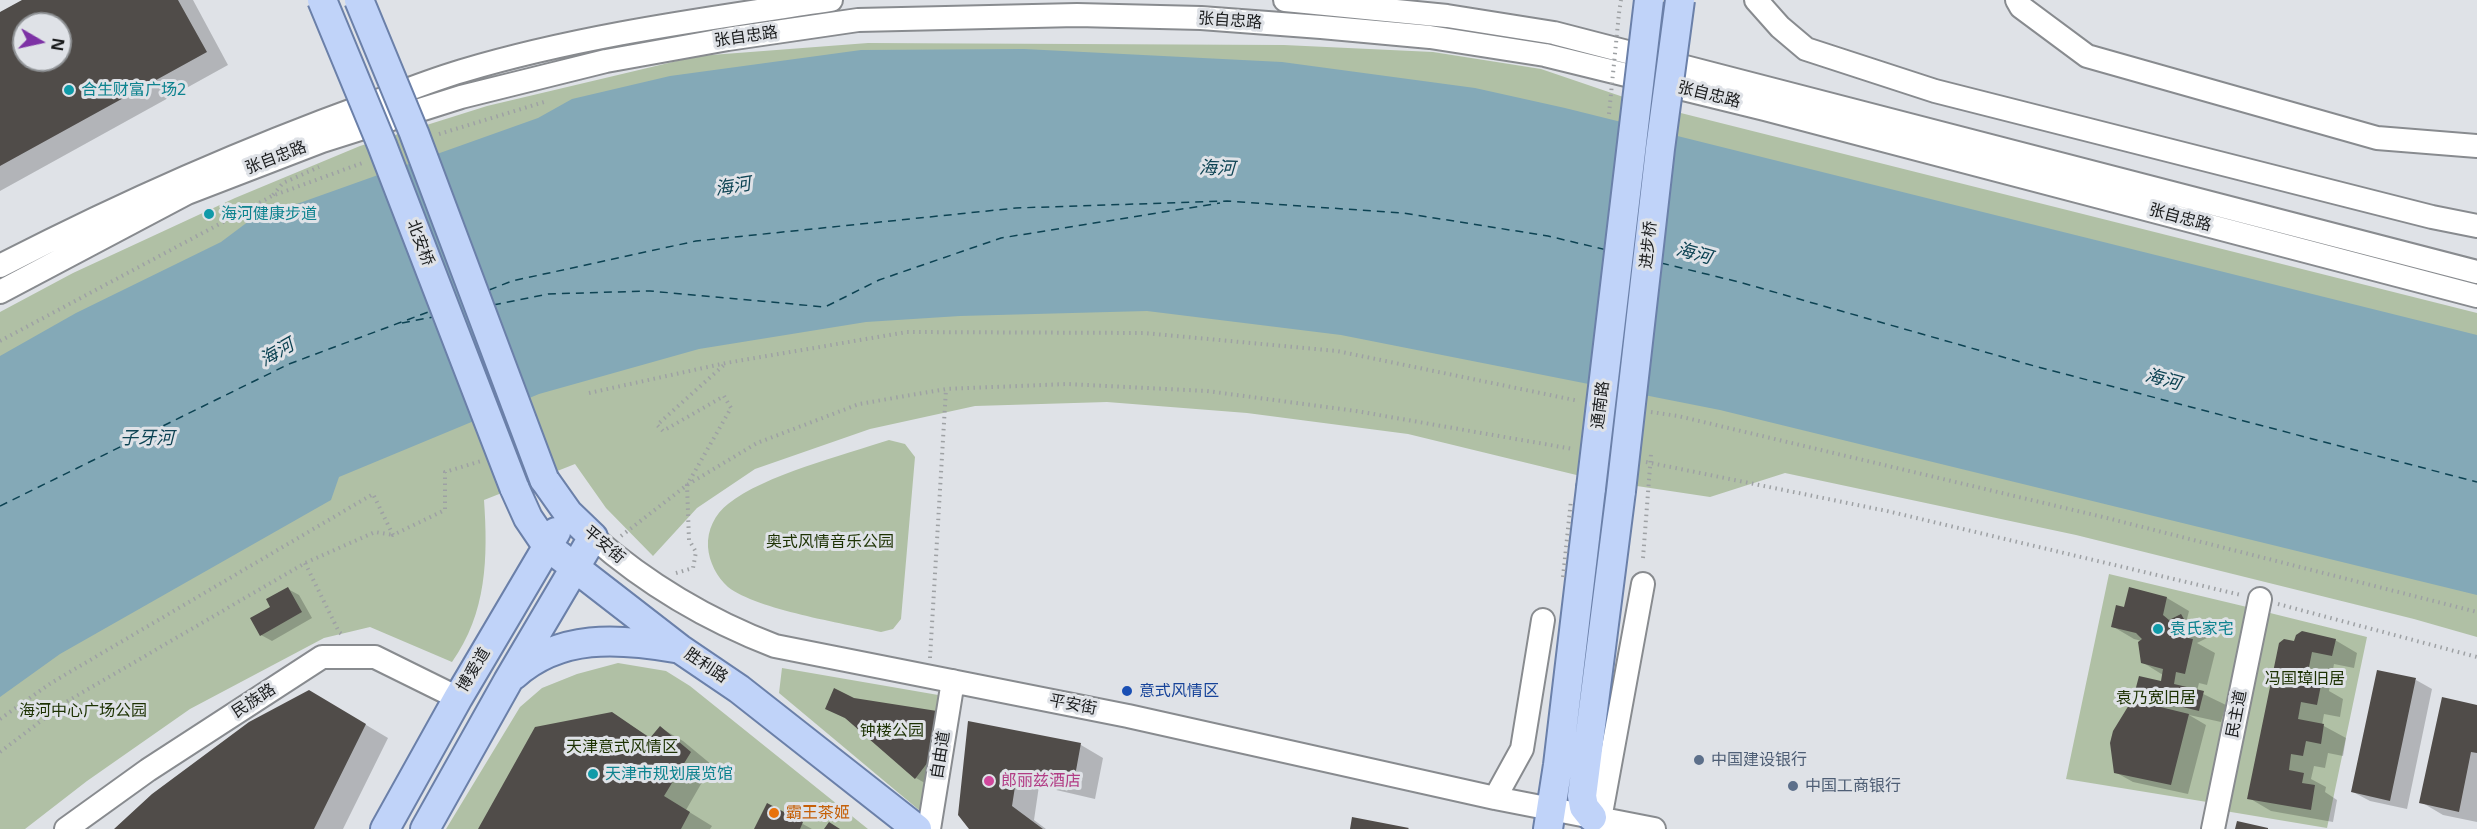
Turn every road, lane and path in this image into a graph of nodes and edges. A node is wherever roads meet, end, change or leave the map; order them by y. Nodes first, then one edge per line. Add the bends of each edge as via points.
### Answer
1 (322, 0) edge
2 (359, 0) edge
3 (831, 0) edge
4 (1285, 0) edge
5 (1621, 0) edge
6 (1649, 0) edge
7 (1680, 0) edge
8 (1756, 0) edge
9 (2018, 0) edge
10 (888, 9) edge
11 (857, 10) edge
12 (1619, 13) dead end
13 (544, 102) dead end
14 (434, 136) dead end
15 (2477, 146) edge
16 (369, 160) dead end
17 (326, 164) dead end
18 (272, 196) junction
19 (2477, 226) edge
20 (0, 266) edge
21 (2477, 272) edge
22 (0, 292) edge
23 (2477, 297) edge
24 (0, 341) edge
25 (726, 363) junction
26 (946, 389) dead end
27 (589, 393) dead end
28 (1580, 401) dead end
29 (1646, 411) dead end
30 (502, 455) junction
31 (544, 479) joint
32 (687, 485) junction
33 (514, 487) joint
34 (528, 518) junction
35 (393, 535) junction
36 (581, 551) junction
37 (305, 563) junction
38 (646, 579) junction
39 (527, 581) junction
40 (1643, 584) dead end
41 (2260, 599) dead end
42 (2477, 612) edge
43 (1543, 620) dead end
44 (680, 649) junction
45 (375, 657) junction
46 (929, 677) junction
47 (508, 681) junction
48 (953, 681) junction
49 (458, 698) junction
50 (0, 719) edge
51 (0, 752) edge
52 (1495, 798) junction
53 (1596, 818) junction
54 (1549, 819) edge
55 (66, 829) edge
56 (385, 829) edge
57 (425, 829) edge
58 (917, 829) edge
59 (929, 829) edge
60 (1654, 829) edge
61 (2213, 829) edge

1 - 30 main road, 北安桥, bridge
2 - 31 main road, 北安桥, bridge via 414,133
3 - 20 street, 张自忠路 via 593,39 462,71 216,163
4 - 21 street, 张自忠路 via 1447,16 1554,33
5 - 12 path
6 - 54 main road, 通南路, bridge
7 - 53 main road, 进步桥, bridge via 1582,796 1584,807
8 - 19 street via 1806,49 1935,91 2432,218
9 - 15 street via 2021,7 2087,56 2377,138
10 - 11 street, 张自忠路
10 - 23 street, 张自忠路 via 1201,18 1430,37 1545,55 1765,109
11 - 22 street, 张自忠路 via 606,61 461,97 321,141 187,192
13 - 14 path
16 - 18 path
17 - 18 path via 283,183
18 - 24 path
25 - 27 path
25 - 28 path via 907,332 1144,333 1337,351
25 - 32 path via 657,424 663,431 724,396 731,408
26 - 46 path
29 - 42 path via 2107,518
30 - 33 main road, 北安桥, bridge
30 - 35 path via 445,472 445,510
31 - 36 main road, 平安街 via 568,513
32 - 36 path
32 - 38 path via 689,540 696,552 693,568
33 - 34 main road, 胜利路
34 - 36 main road, 胜利路
34 - 39 main road via 532,555
35 - 37 path via 375,532
35 - 50 path via 373,494 51,683
36 - 38 street, 平安街
36 - 39 main road via 542,566
36 - 44 main road, 胜利路
36 - 47 main road
37 - 45 path via 339,632
37 - 51 path via 66,702
38 - 46 street, 平安街 via 730,629 775,646
39 - 49 main road, 博爱道
40 - 53 street
41 - 61 street, 民主道
43 - 52 street via 1522,749
44 - 47 main road via 616,640 574,644 531,662
44 - 58 main road, 胜利路 via 740,688
45 - 49 street, 民族路
45 - 55 street, 民族路 via 322,657 148,770
46 - 48 street, 平安街
47 - 57 main road
48 - 52 street, 平安街 via 1180,726
48 - 59 street, 自由道
49 - 56 main road, 博爱道
52 - 54 street, 平安街
53 - 54 street, 平安街
53 - 60 street, 平安街

